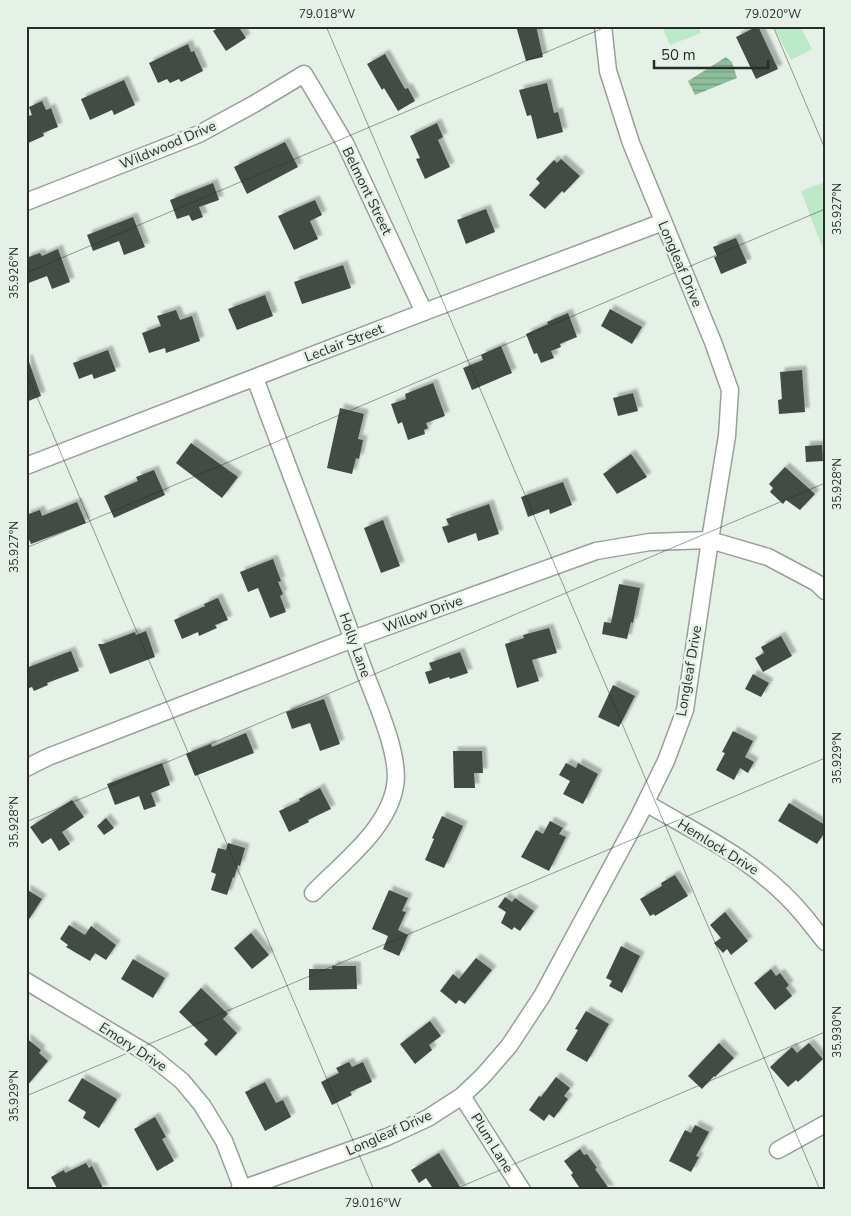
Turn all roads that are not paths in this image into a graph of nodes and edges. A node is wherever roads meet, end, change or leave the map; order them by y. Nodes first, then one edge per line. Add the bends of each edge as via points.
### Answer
1 (603, 26) edge
2 (304, 74) joint
3 (26, 202) edge
4 (663, 222) junction
5 (424, 312) junction
6 (255, 378) junction
7 (26, 466) edge
8 (710, 540) junction
9 (825, 591) edge
10 (353, 639) junction
11 (26, 768) edge
12 (646, 803) junction
13 (313, 892) dead end
14 (825, 942) edge
15 (26, 981) edge
16 (462, 1096) junction
17 (825, 1124) edge
18 (778, 1150) dead end
19 (241, 1189) edge
20 (522, 1190) edge

1 - 4 street, Longleaf Drive via 608,71 630,143
2 - 3 street, Wildwood Drive via 199,134
2 - 5 street, Belmont Street via 345,143
4 - 5 street, Leclair Street
4 - 8 street, Longleaf Drive via 730,390 727,436
5 - 6 street, Leclair Street
6 - 7 street, Leclair Street
6 - 10 street, Holly Lane
8 - 9 street, Willow Drive via 768,557 817,583
8 - 10 street, Willow Drive via 650,542 596,551
8 - 12 street, Longleaf Drive via 685,710
10 - 11 street, Willow Drive
10 - 13 street, Holly Lane via 386,729 395,762 396,786 387,811 371,835
12 - 14 street, Hemlock Drive via 732,852 765,876 793,903
12 - 16 street, Longleaf Drive via 542,996 509,1046
15 - 19 street, Emory Drive via 150,1055 182,1081 202,1105 224,1141
16 - 19 street, Longleaf Drive via 428,1118 387,1137
16 - 20 street, Plum Lane
17 - 18 street

